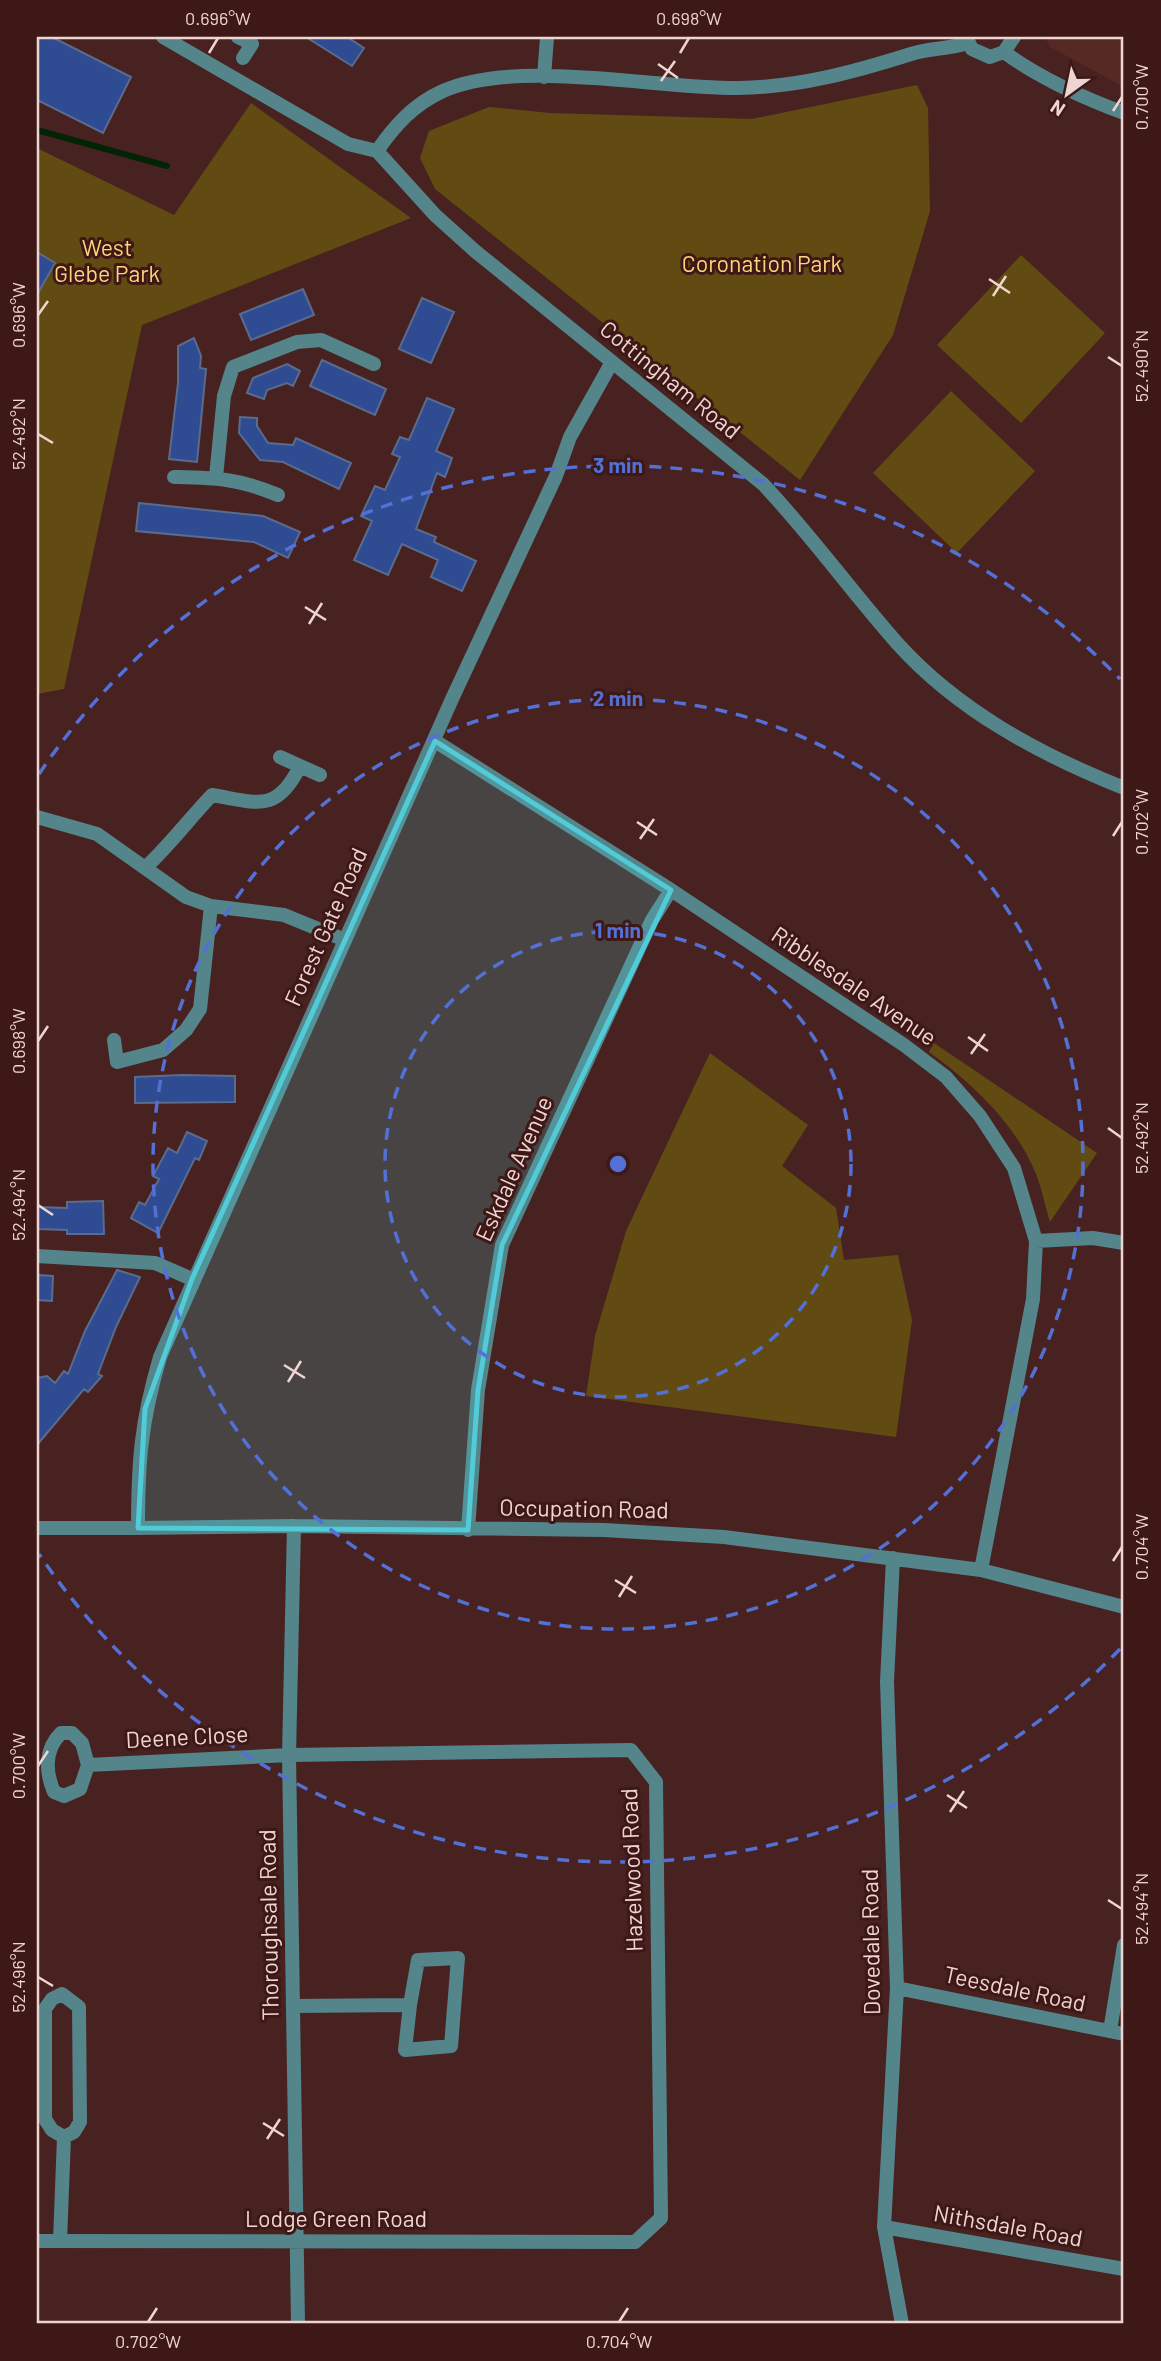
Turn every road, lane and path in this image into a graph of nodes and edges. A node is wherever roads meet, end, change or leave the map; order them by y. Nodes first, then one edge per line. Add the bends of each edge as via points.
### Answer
1 (163, 37) edge
2 (239, 37) edge
3 (547, 37) edge
4 (1014, 37) edge
5 (967, 40) edge
6 (1004, 52) junction
7 (243, 58) dead end
8 (544, 77) junction
9 (1124, 113) edge
10 (377, 151) junction
11 (612, 362) junction
12 (374, 364) dead end
13 (173, 477) dead end
14 (216, 477) junction
15 (278, 495) dead end
16 (435, 741) junction
17 (280, 757) dead end
18 (300, 766) junction
19 (320, 775) dead end
20 (1124, 788) edge
21 (37, 817) edge
22 (145, 868) junction
23 (671, 890) junction
24 (211, 906) junction
25 (345, 940) junction
26 (114, 1040) dead end
27 (1035, 1241) junction
28 (1124, 1243) edge
29 (37, 1256) edge
30 (192, 1279) junction
31 (294, 1526) junction
32 (37, 1528) edge
33 (138, 1528) junction
34 (468, 1530) junction
35 (893, 1558) junction
36 (981, 1570) junction
37 (1124, 1607) edge
38 (289, 1755) junction
39 (88, 1765) dead end
40 (1124, 1945) edge
41 (897, 1988) junction
42 (410, 2005) junction
43 (293, 2006) junction
44 (1117, 2033) edge
45 (64, 2137) junction
46 (884, 2227) junction
47 (37, 2241) edge
48 (60, 2241) junction
49 (298, 2241) junction
50 (635, 2242) joint
51 (1124, 2269) edge
52 (298, 2324) edge
53 (902, 2324) edge

1 - 10 street via 348,144
2 - 7 street via 251,44
3 - 8 street
4 - 6 street
5 - 6 street via 984,56
5 - 8 street via 952,48 914,53 875,67 793,85 738,88
6 - 9 street via 1082,97
8 - 10 street via 478,79 442,91 396,124
10 - 11 street, Cottingham Road via 435,215
11 - 16 street, Forest Gate Road via 570,437
11 - 20 street, Cottingham Road via 763,484 899,645 957,696 1018,740
12 - 14 street via 321,340 297,342 233,367
13 - 14 street
14 - 15 street
16 - 23 street, Ribblesdale Avenue
16 - 25 street, Forest Gate Road
17 - 18 street
18 - 19 street
18 - 22 street via 289,790 274,799 251,802 212,795
21 - 22 street via 97,834
22 - 24 street via 186,897
23 - 27 street, Ribblesdale Avenue via 946,1077 980,1116 1014,1168
23 - 34 street, Eskdale Avenue via 652,920 502,1245 478,1390
24 - 25 street via 284,915
24 - 26 street via 200,1009 186,1030 163,1050 117,1062
25 - 30 street, Forest Gate Road
27 - 28 street via 1093,1238
27 - 36 street, Ribblesdale Avenue via 1033,1299
29 - 30 street via 155,1263
30 - 33 street, Forest Gate Road via 160,1357 145,1409 138,1454
31 - 33 street, Occupation Road
31 - 34 street, Occupation Road
31 - 38 street, Thoroughsale Road
32 - 33 street, Occupation Road
34 - 35 street, Occupation Road via 604,1530 724,1537
35 - 36 street, Occupation Road
35 - 41 street, Dovedale Road via 887,1682
36 - 37 street, Occupation Road
38 - 39 street, Deene Close
38 - 43 street, Thoroughsale Road
38 - 50 street, Hazelwood Road via 631,1750 656,1782 661,2218
40 - 44 street
41 - 44 street, Teesdale Road
41 - 46 street, Dovedale Road
42 - 42 street via 405,2050 450,2046 458,1958 418,1960
42 - 43 street
43 - 49 street, Thoroughsale Road
45 - 45 street via 45,2119 45,2008 62,1994 79,2007 80,2122
45 - 48 street
46 - 51 street, Nithsdale Road
46 - 53 street, Dovedale Road
47 - 48 street, Lodge Green Road
48 - 49 street, Lodge Green Road
49 - 50 street, Lodge Green Road
49 - 52 street, Thoroughsale Road

